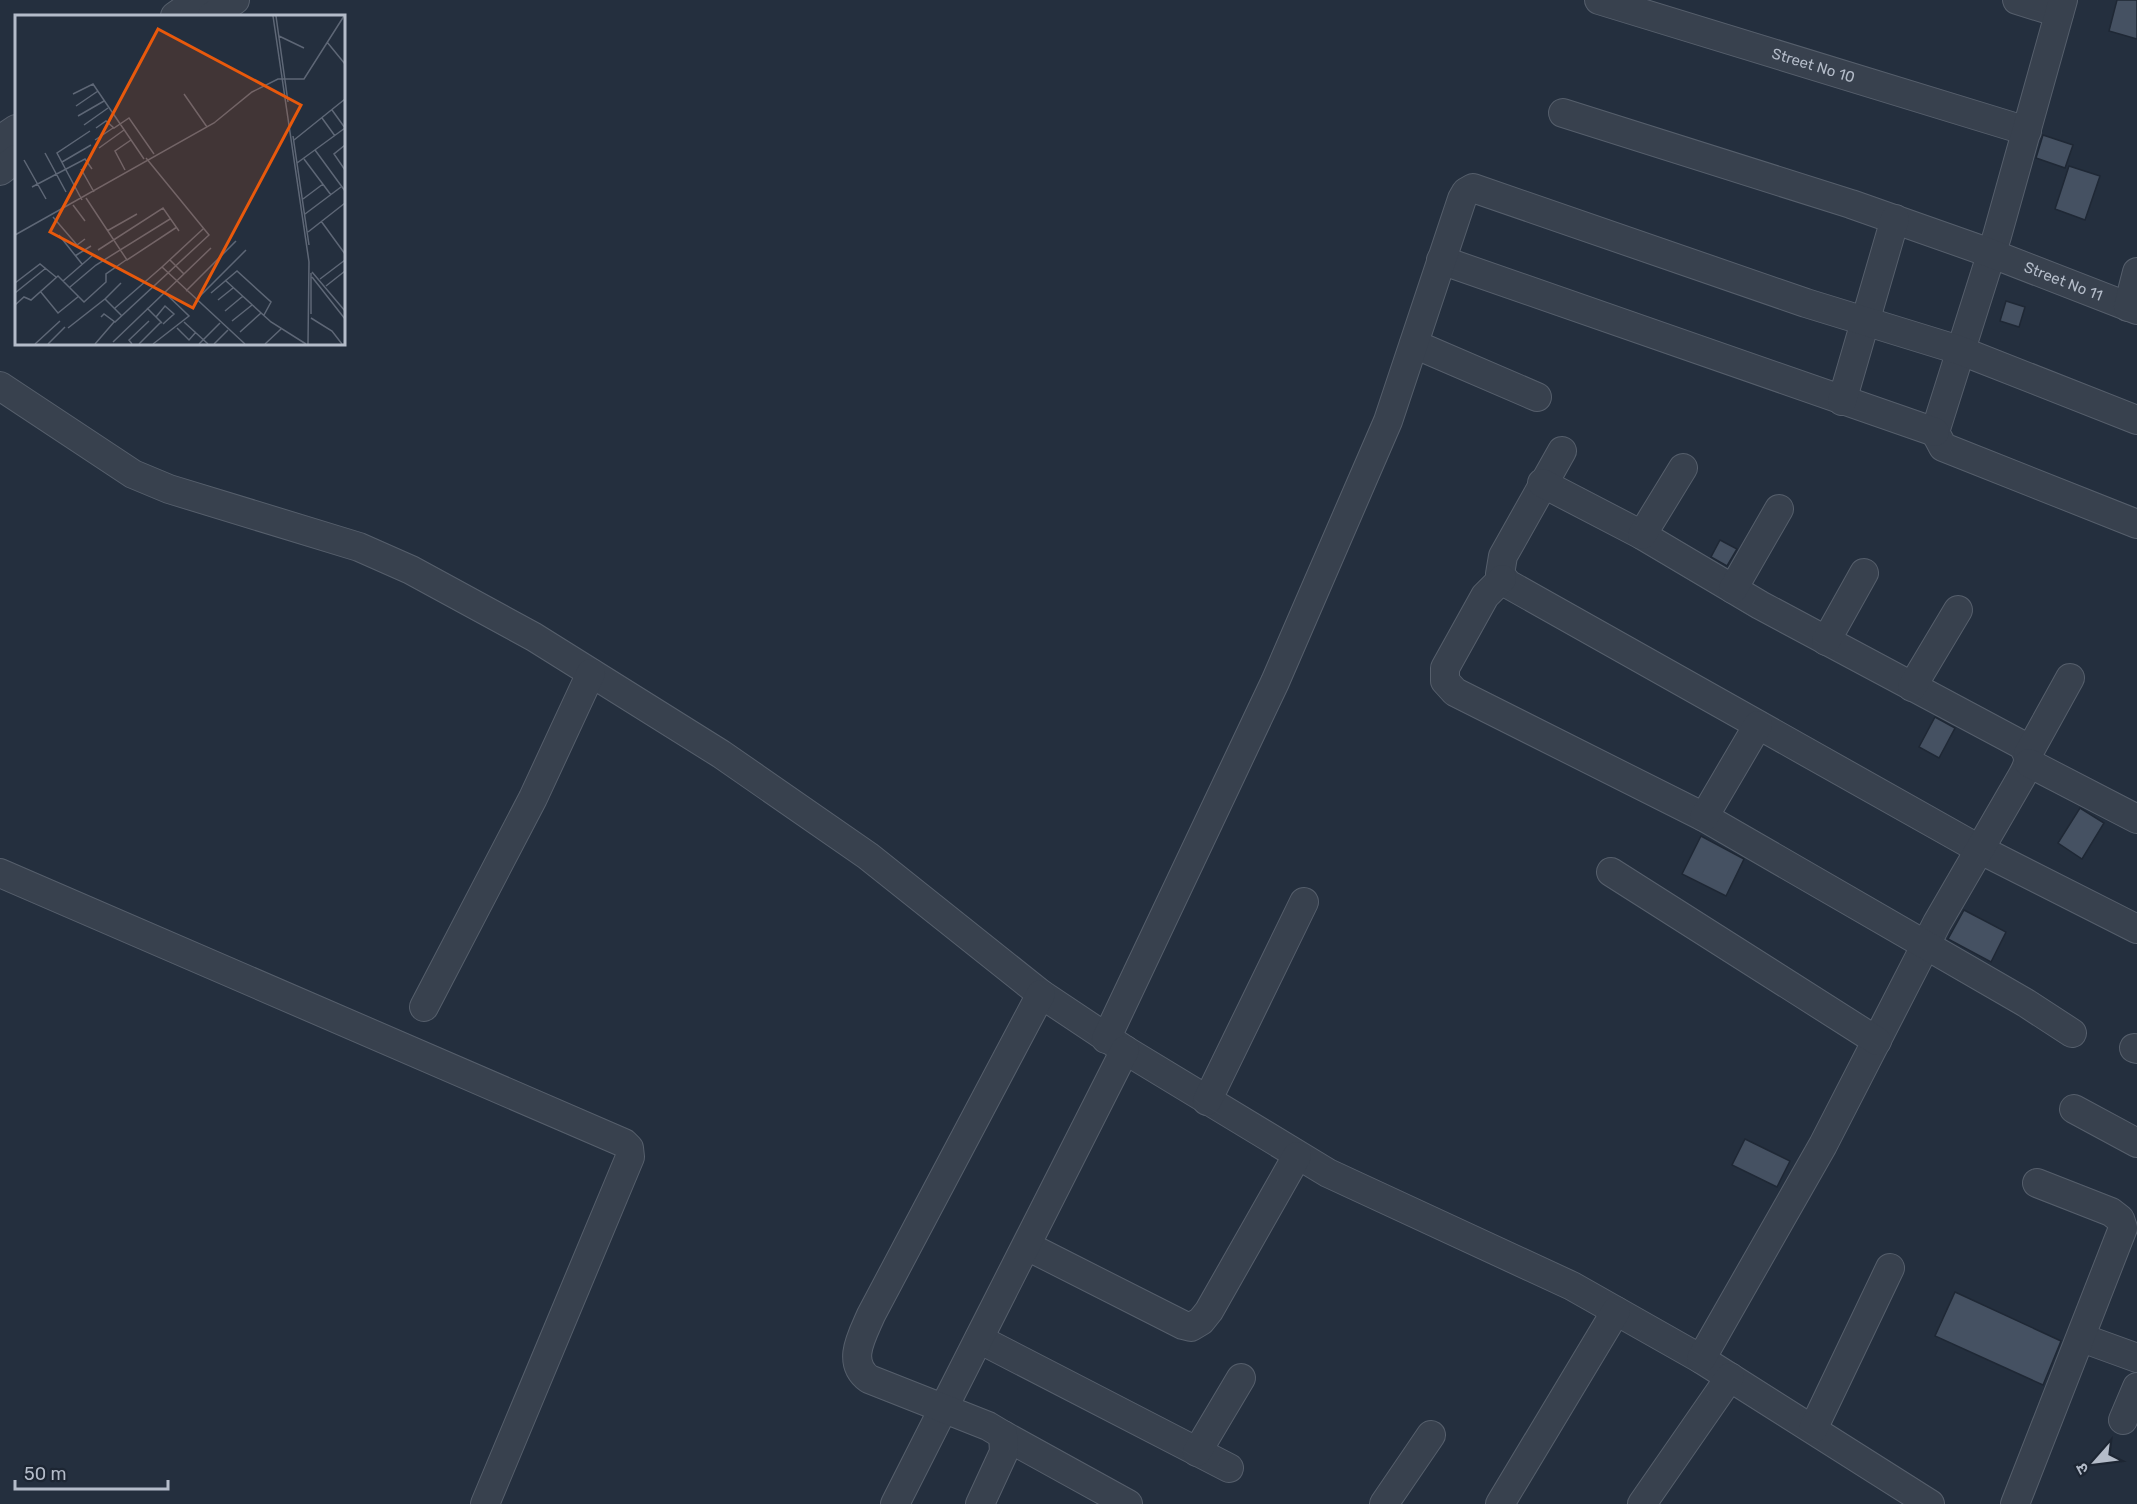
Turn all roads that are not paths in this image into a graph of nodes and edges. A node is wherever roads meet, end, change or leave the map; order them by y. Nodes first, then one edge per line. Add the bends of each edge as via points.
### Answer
1 (198, 0) edge
2 (235, 0) edge
3 (1599, 0) edge
4 (2017, 0) edge
5 (2061, 6) edge
6 (176, 15) edge
7 (213, 15) edge
8 (1563, 113) dead end
9 (15, 130) edge
10 (2027, 131) junction
11 (0, 140) edge
12 (15, 160) edge
13 (0, 171) edge
14 (1895, 219) junction
15 (1990, 253) junction
16 (1441, 260) junction
17 (2137, 272) edge
18 (2132, 308) edge
19 (1866, 321) junction
20 (1414, 344) junction
21 (1959, 350) junction
22 (0, 386) edge
23 (1537, 397) dead end
24 (1842, 401) junction
25 (2137, 420) edge
26 (1935, 432) junction
27 (1562, 451) dead end
28 (1683, 468) dead end
29 (1542, 483) junction
30 (1779, 509) dead end
31 (2137, 524) edge
32 (1642, 535) junction
33 (1864, 573) dead end
34 (1502, 579) junction
35 (1733, 589) junction
36 (1958, 610) dead end
37 (1826, 641) junction
38 (591, 673) junction
39 (2070, 678) dead end
40 (1912, 687) junction
41 (1758, 725) junction
42 (2029, 758) junction
43 (1704, 817) junction
44 (2137, 819) edge
45 (1979, 849) junction
46 (1611, 872) dead end
47 (0, 873) edge
48 (1304, 902) dead end
49 (2137, 929) edge
50 (1927, 945) junction
51 (1041, 994) junction
52 (424, 1007) dead end
53 (2072, 1033) dead end
54 (1877, 1041) junction
55 (1115, 1044) junction
56 (1207, 1101) junction
57 (2074, 1109) dead end
58 (2137, 1143) edge
59 (1297, 1156) junction
60 (2037, 1183) dead end
61 (1027, 1246) junction
62 (1890, 1268) dead end
63 (1616, 1311) junction
64 (2082, 1338) junction
65 (980, 1339) junction
66 (2137, 1358) edge
67 (1701, 1359) junction
68 (1730, 1377) junction
69 (1241, 1378) dead end
70 (2137, 1387) edge
71 (943, 1410) junction
72 (2123, 1420) dead end
73 (1813, 1429) junction
74 (1003, 1435) junction
75 (1431, 1435) dead end
76 (1197, 1452) junction
77 (1229, 1468) dead end
78 (485, 1504) edge
79 (895, 1504) edge
80 (980, 1504) edge
81 (1128, 1504) edge
82 (1384, 1504) edge
83 (1500, 1504) edge
84 (1642, 1504) edge
85 (1930, 1504) edge
86 (2015, 1504) edge

1 - 6 street
2 - 7 street
3 - 10 street, Street No 10
4 - 5 street
5 - 10 street
8 - 14 street, Street No 11
9 - 11 street
10 - 15 street
12 - 13 street
14 - 15 street, Street No 11
14 - 19 street
15 - 18 street, Street No 11
15 - 21 street
16 - 19 street via 1462,199 1473,188
16 - 20 street
16 - 24 street
17 - 18 street
19 - 21 street
19 - 24 street
20 - 23 street
20 - 55 street via 1388,421
21 - 25 street
21 - 26 street
22 - 38 street via 133,474 169,489 359,547 430,580
24 - 26 street
26 - 31 street via 1943,447
27 - 29 street
28 - 32 street
29 - 32 street
29 - 34 street via 1503,556 1499,567
30 - 35 street
32 - 35 street
33 - 37 street
34 - 41 street
34 - 43 street via 1485,596 1445,668 1448,686
35 - 37 street
36 - 40 street
37 - 40 street
38 - 51 street via 721,754 868,856
38 - 52 street via 533,798
39 - 42 street
40 - 42 street via 2022,745
41 - 43 street
41 - 45 street
42 - 44 street
42 - 45 street
43 - 50 street
45 - 49 street
45 - 50 street
46 - 54 street
47 - 78 street via 629,1148 630,1156
48 - 56 street
50 - 53 street
50 - 54 street
51 - 55 street
51 - 71 street via 871,1315 856,1356 857,1366 869,1379
54 - 67 street
55 - 56 street
55 - 61 street
56 - 59 street
57 - 58 street
59 - 61 street via 1209,1311 1191,1327
59 - 63 street via 1368,1193 1572,1286
60 - 64 street via 2111,1212 2123,1228
61 - 65 street
62 - 73 street
63 - 67 street
63 - 83 street
64 - 66 street
64 - 86 street
65 - 71 street
65 - 76 street
67 - 68 street
68 - 73 street
68 - 84 street
69 - 76 street
70 - 72 street
71 - 74 street
71 - 79 street
73 - 85 street
74 - 80 street via 1004,1452
74 - 81 street
75 - 82 street
76 - 77 street

